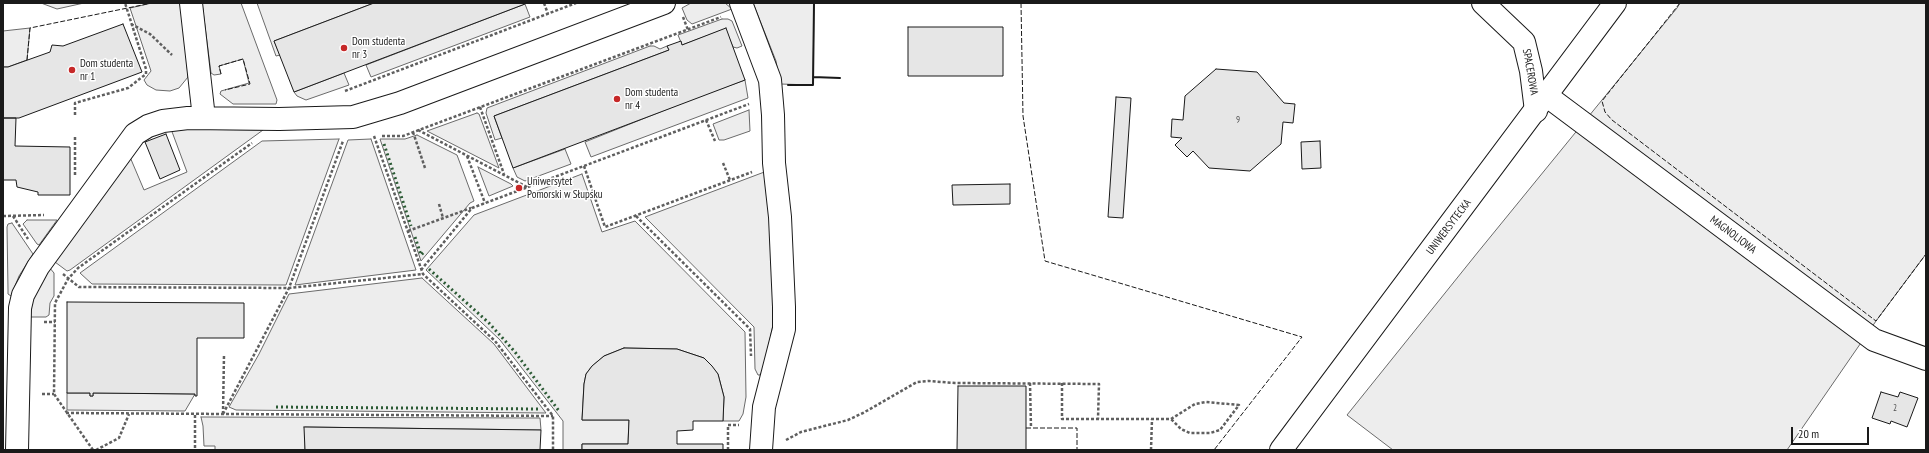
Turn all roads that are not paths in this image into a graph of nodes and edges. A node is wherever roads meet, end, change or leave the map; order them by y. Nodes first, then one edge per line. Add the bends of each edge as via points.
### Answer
1 (191, 3) edge
2 (664, 3) edge
3 (741, 3) edge
4 (1483, 3) edge
5 (1615, 3) edge
6 (1542, 104) junction
7 (204, 118) junction
8 (1926, 359) edge
9 (770, 446) edge
10 (17, 450) edge
11 (1281, 450) edge

1 - 7 street
2 - 7 street via 400,103 352,117
3 - 9 street via 770,80 774,163 780,217 784,329 764,407
4 - 6 street, SPACEROWA via 1524,42
5 - 6 street, UNIWERSYTECKA
6 - 8 street, MAGNOLIOWA via 1874,340
6 - 11 street, UNIWERSYTECKA
7 - 10 street via 163,121 135,134 30,281 20,308

